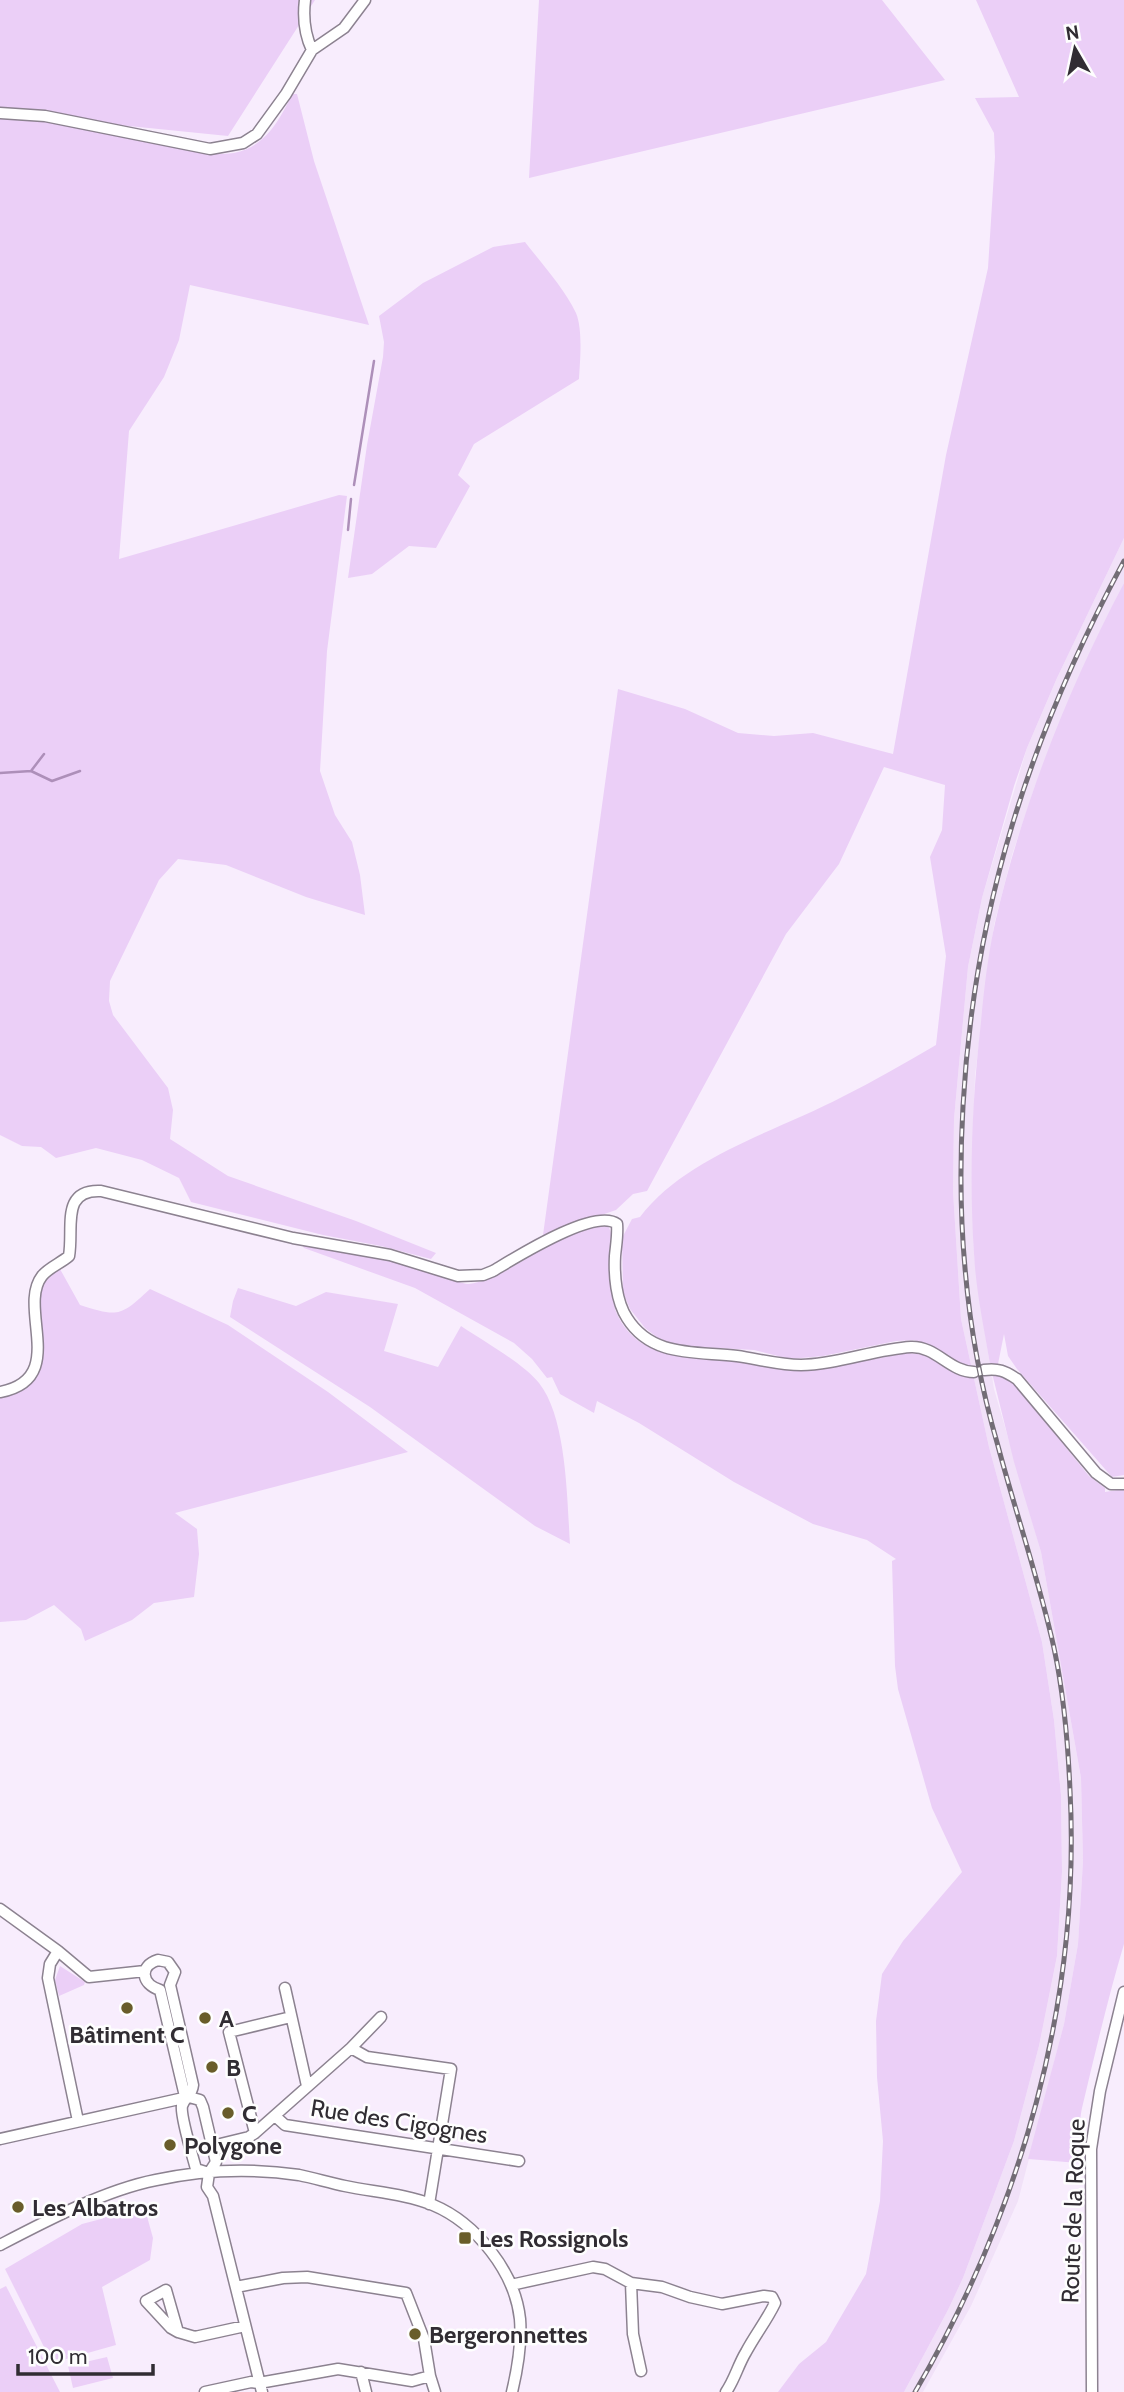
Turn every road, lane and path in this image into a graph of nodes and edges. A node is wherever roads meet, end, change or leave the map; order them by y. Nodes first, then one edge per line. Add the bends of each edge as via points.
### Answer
1 (305, 0) edge
2 (365, 0) edge
3 (312, 50) junction
4 (0, 113) edge
5 (0, 1392) edge
6 (1124, 1483) edge
7 (0, 1909) edge
8 (58, 1951) junction
9 (145, 1971) junction
10 (285, 1988) dead end
11 (1124, 1992) edge
12 (291, 2017) junction
13 (381, 2017) dead end
14 (351, 2048) junction
15 (307, 2086) junction
16 (189, 2097) junction
17 (275, 2116) junction
18 (78, 2122) junction
19 (255, 2133) junction
20 (0, 2139) edge
21 (212, 2146) junction
22 (439, 2149) junction
23 (519, 2161) dead end
24 (209, 2173) junction
25 (429, 2204) junction
26 (0, 2245) edge
27 (631, 2283) junction
28 (511, 2285) junction
29 (236, 2287) junction
30 (245, 2326) junction
31 (178, 2332) dead end
32 (641, 2371) dead end
33 (361, 2372) junction
34 (430, 2376) junction
35 (261, 2388) edge
36 (205, 2392) edge
37 (366, 2392) edge
38 (435, 2392) edge
39 (512, 2392) edge
40 (726, 2392) edge
41 (1092, 2392) edge

1 - 3 street
2 - 3 street via 344,28
3 - 4 street via 257,134 230,147 210,149 45,116
5 - 6 street via 21,1386 34,1369 38,1354 35,1295 42,1276 69,1256 71,1212 78,1195 87,1190 293,1238 390,1255 458,1276 483,1275 562,1234 598,1220 612,1220 618,1231 618,1298 639,1333 657,1345 680,1353 802,1365 916,1347 962,1372 1005,1371 1017,1379 1096,1473 1111,1484
7 - 8 street
8 - 9 street via 89,1977
8 - 18 street via 48,1978
9 - 16 street via 149,1985 160,1990
9 - 16 street via 158,1960 168,1962 175,1972 170,1985 193,2085
10 - 12 street
11 - 41 street, Route de la Roque via 1091,2149
12 - 15 street
12 - 19 street via 229,2032
13 - 14 street
14 - 15 street
14 - 22 street via 367,2057 452,2069
15 - 17 street
16 - 18 street
16 - 21 street via 200,2100
16 - 24 street via 182,2107 196,2169
17 - 19 street
17 - 22 street, Rue des Cigognes via 285,2124
18 - 20 street
19 - 21 street
21 - 24 street via 216,2162
22 - 23 street, Rue des Cigognes
22 - 25 street
24 - 25 street via 300,2175
24 - 26 street via 126,2188
24 - 29 street via 216,2185 213,2196
25 - 28 street via 480,2238
27 - 28 street via 593,2267
27 - 32 street via 633,2334
27 - 40 street via 722,2304 772,2297 775,2303
28 - 39 street via 520,2316 520,2356
29 - 30 street
29 - 34 street via 307,2277 405,2293 425,2339
30 - 31 street via 195,2337
30 - 35 street
33 - 34 street via 412,2381
33 - 35 street via 323,2371
33 - 37 street
34 - 38 street
35 - 36 street via 251,2382

